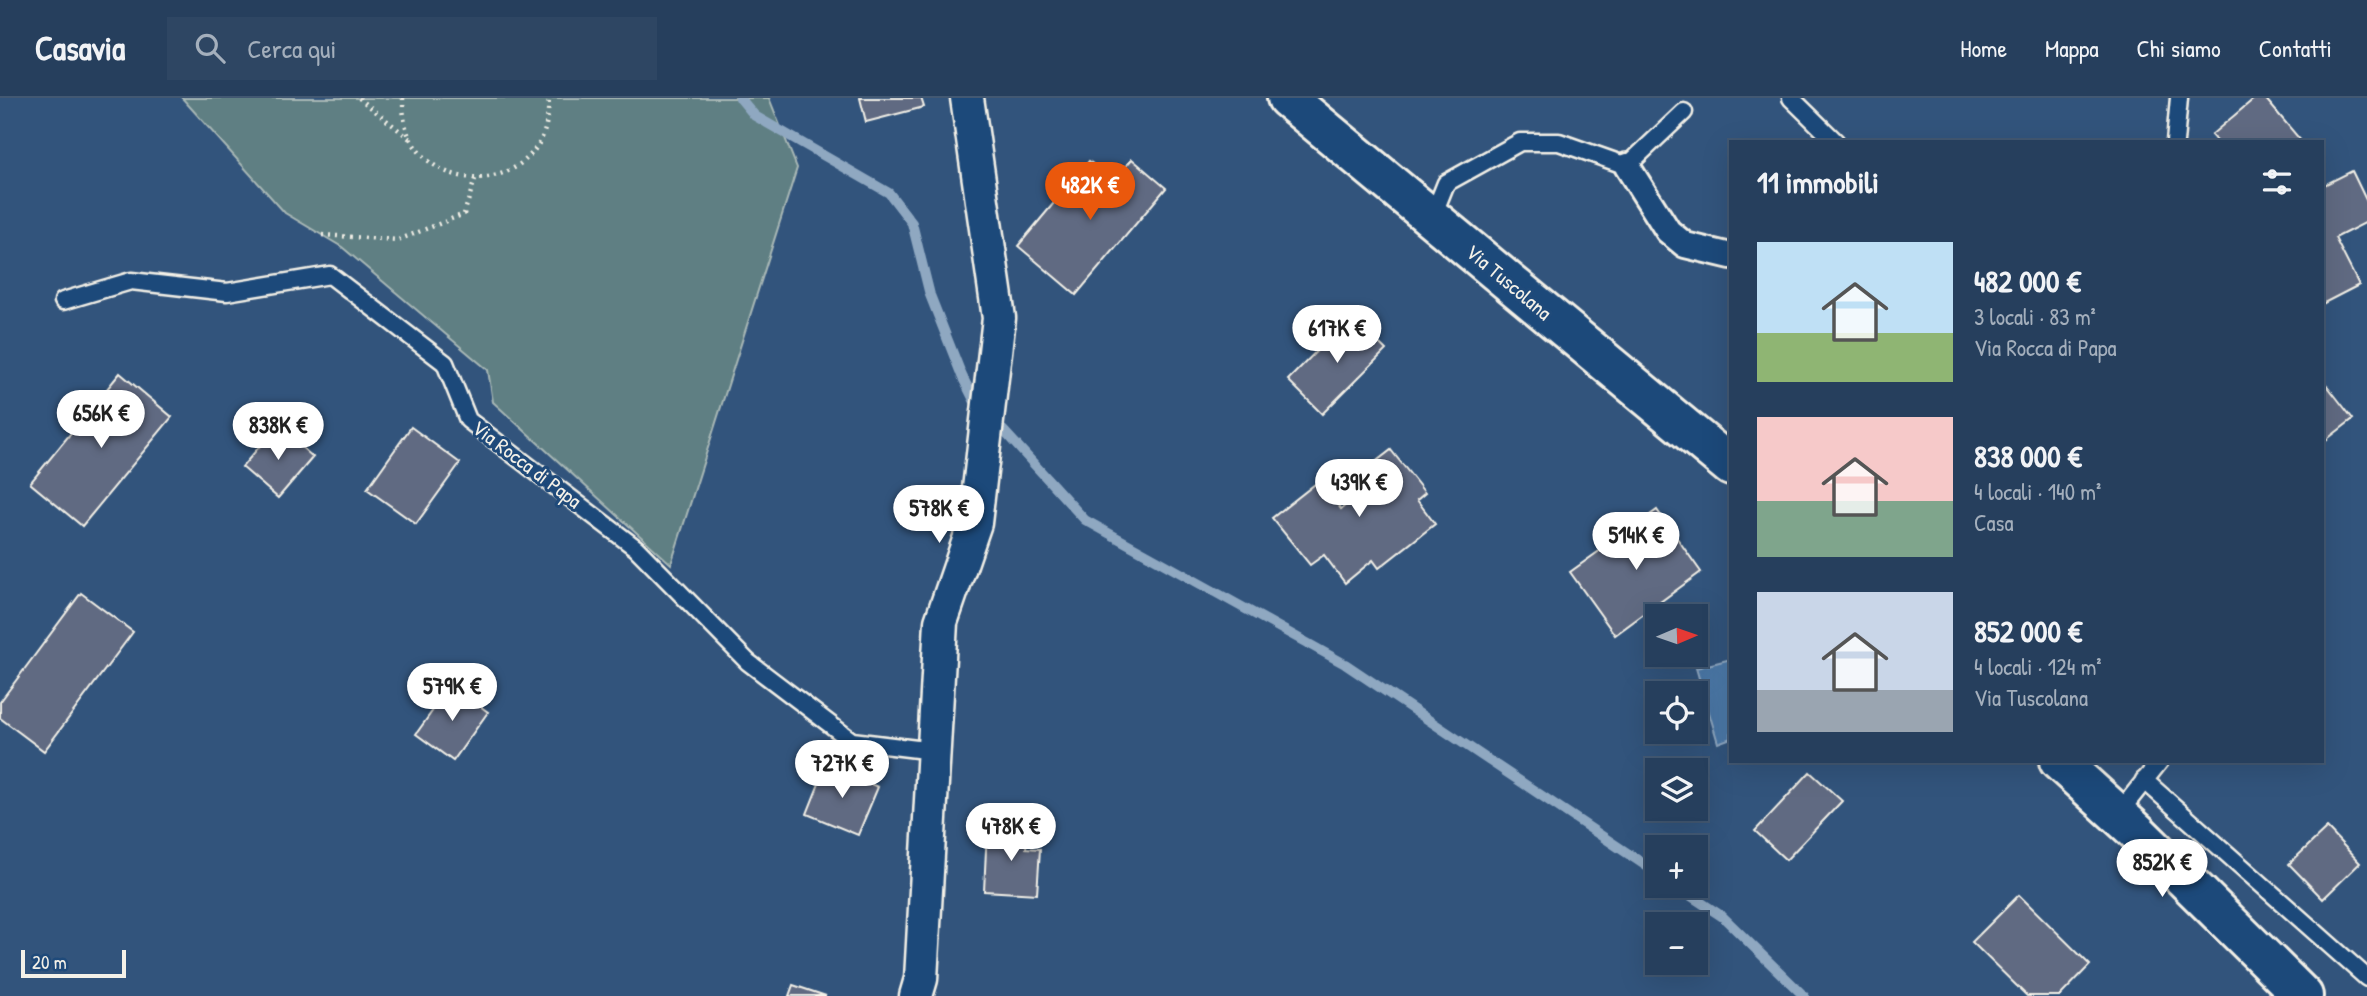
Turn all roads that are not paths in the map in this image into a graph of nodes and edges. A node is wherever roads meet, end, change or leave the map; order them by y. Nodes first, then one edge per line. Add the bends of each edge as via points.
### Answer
1 (967, 98) edge
2 (1287, 98) edge
3 (1791, 98) edge
4 (2179, 98) edge
5 (1684, 112) dead end
6 (1834, 140) edge
7 (2175, 140) edge
8 (1627, 166) junction
9 (1432, 218) junction
10 (1729, 256) edge
11 (63, 300) dead end
12 (1729, 464) edge
13 (933, 751) junction
14 (2061, 763) edge
15 (2158, 763) edge
16 (2144, 780) junction
17 (2118, 814) junction
18 (2367, 978) edge
19 (916, 996) edge
20 (2303, 996) edge

1 - 13 street via 999,318 975,523 941,622
2 - 9 main road, Via Tuscolana
3 - 6 lane
4 - 7 lane
5 - 8 lane
8 - 9 lane via 1559,142 1521,142 1446,183
8 - 10 street via 1668,231 1685,245
9 - 12 main road, Via Tuscolana
11 - 13 lane, Via Rocca di Papa via 131,281 227,292 330,275 445,363 468,420 636,548 748,662 852,741
13 - 19 street via 921,979
14 - 17 main road
15 - 16 lane
16 - 17 lane
16 - 18 lane
17 - 20 main road

